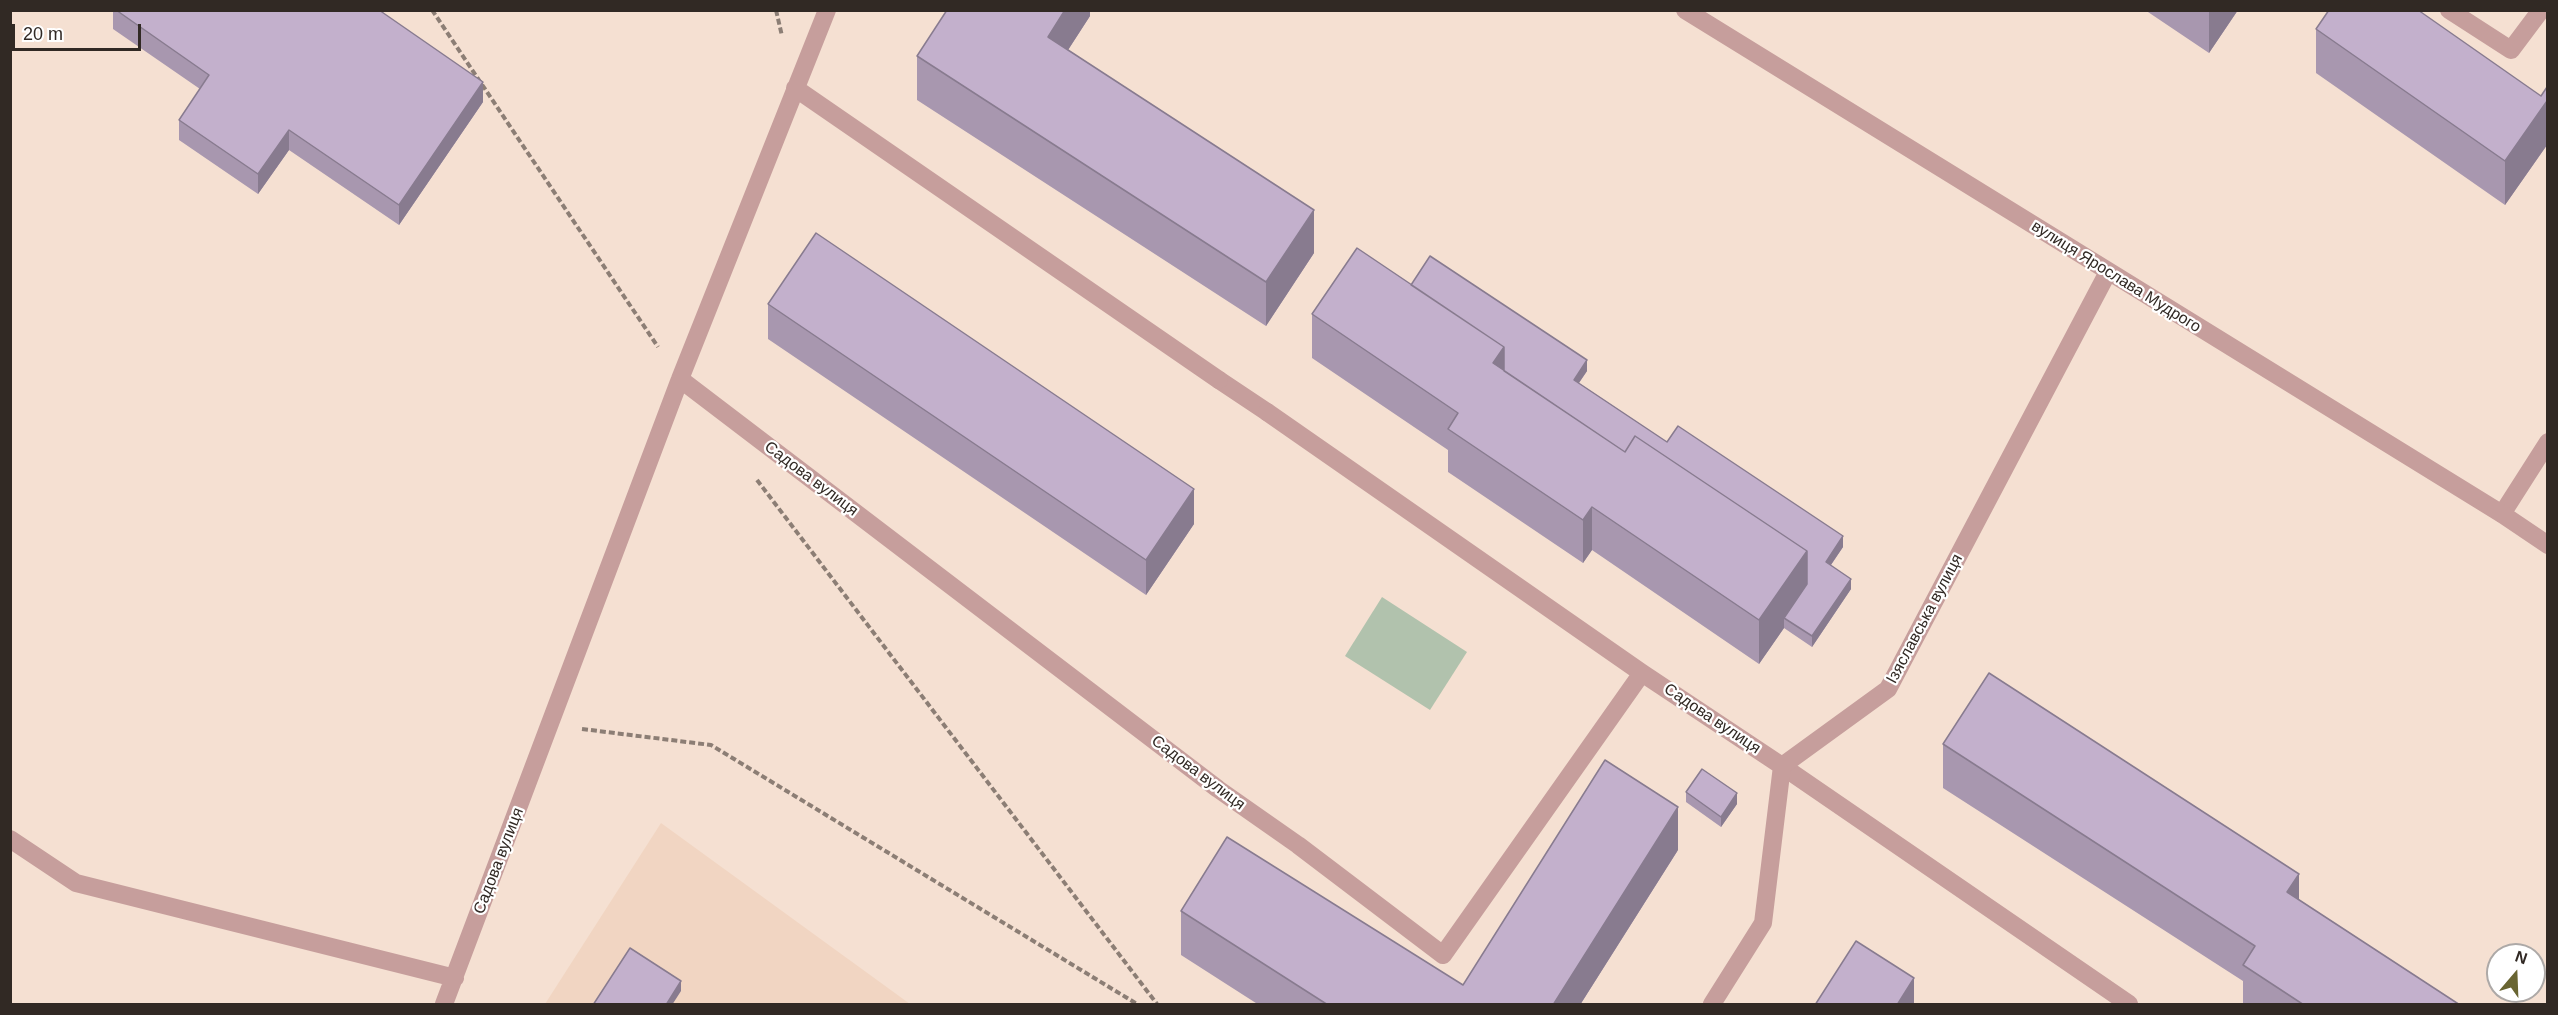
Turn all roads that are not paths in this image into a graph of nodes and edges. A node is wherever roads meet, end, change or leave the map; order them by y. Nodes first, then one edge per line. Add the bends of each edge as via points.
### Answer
1 (827, 10) edge
2 (1684, 10) edge
3 (2449, 10) edge
4 (2541, 10) edge
5 (795, 88) junction
6 (2108, 272) junction
7 (680, 379) junction
8 (2547, 442) edge
9 (2502, 514) junction
10 (2547, 545) edge
11 (1642, 673) junction
12 (1782, 766) junction
13 (10, 839) edge
14 (455, 978) junction
15 (444, 1005) edge
16 (1712, 1005) edge
17 (2129, 1005) edge

1 - 5 street, Садова вулиця
2 - 6 street, вулиця Ярослава Мудрого
3 - 4 street via 2511,50
5 - 7 street, Садова вулиця
5 - 11 street, Садова вулиця
6 - 9 street, вулиця Ярослава Мудрого
6 - 12 street, Ізяславська вулиця via 1888,689
7 - 11 street, Садова вулиця via 1218,789 1443,955
7 - 14 street, Садова вулиця
8 - 9 street
9 - 10 street, вулиця Ярослава Мудрого
11 - 12 street, Садова вулиця
12 - 16 street via 1763,923
12 - 17 street, Садова вулиця
13 - 14 street via 76,883
14 - 15 street, Садова вулиця

